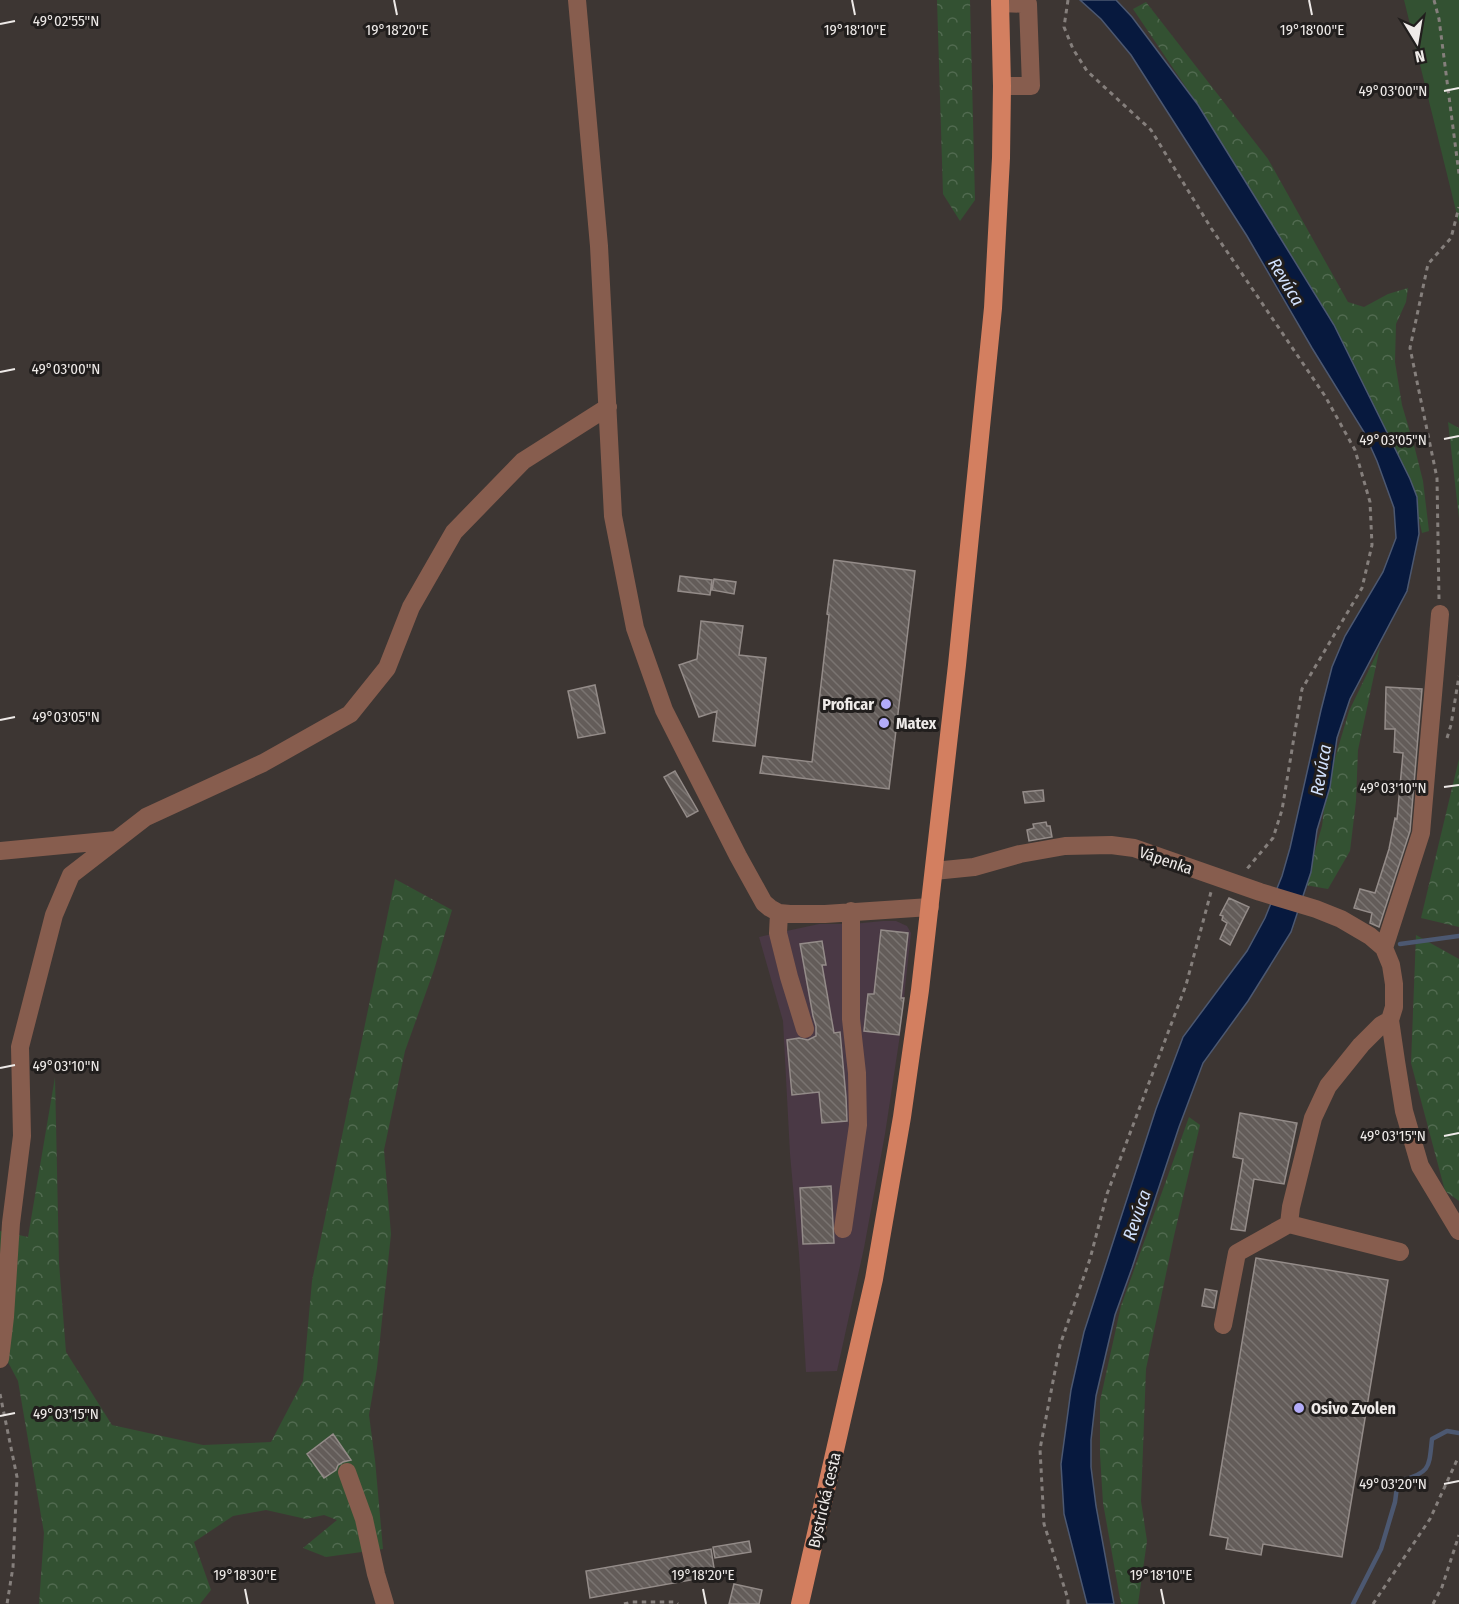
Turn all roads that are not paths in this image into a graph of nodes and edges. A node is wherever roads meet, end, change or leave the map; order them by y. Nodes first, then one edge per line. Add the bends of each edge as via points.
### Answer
1 (577, 0) edge
2 (1000, 2) edge
3 (1002, 86) junction
4 (608, 407) junction
5 (1440, 614) road end
6 (116, 840) junction
7 (0, 851) edge
8 (934, 871) junction
9 (930, 907) junction
10 (851, 911) junction
11 (779, 913) junction
12 (1384, 948) junction
13 (1390, 1020) junction
14 (805, 1029) dead end
15 (1289, 1224) junction
16 (843, 1230) dead end
17 (1459, 1230) edge
18 (1400, 1252) dead end
19 (1224, 1325) dead end
20 (0, 1359) edge
21 (347, 1472) dead end
22 (385, 1604) edge
23 (800, 1604) edge

1 - 4 street via 599,246
2 - 3 main road, Bystrická cesta
2 - 3 street via 1028,4 1031,86
3 - 8 main road, Bystrická cesta via 993,308
4 - 6 street via 523,461 454,532 411,607 387,668 350,714 263,763 146,817
4 - 11 street via 614,516 635,628 664,710 764,903
5 - 12 street via 1421,833
6 - 7 street
6 - 20 street via 71,875 54,915 20,1047 22,1136
8 - 9 main road, Bystrická cesta
8 - 12 street, Vápenka via 974,867 1065,846 1134,848 1316,909 1341,919
9 - 10 street
9 - 23 main road, Bystrická cesta via 916,1023 874,1279
10 - 11 street
10 - 16 street via 851,1019 858,1125
11 - 14 street via 777,933
12 - 13 street via 1394,984
13 - 15 street via 1361,1046 1328,1086 1313,1118
13 - 17 street via 1404,1111 1420,1166
15 - 18 street
15 - 19 street via 1237,1253
21 - 22 street via 364,1519

